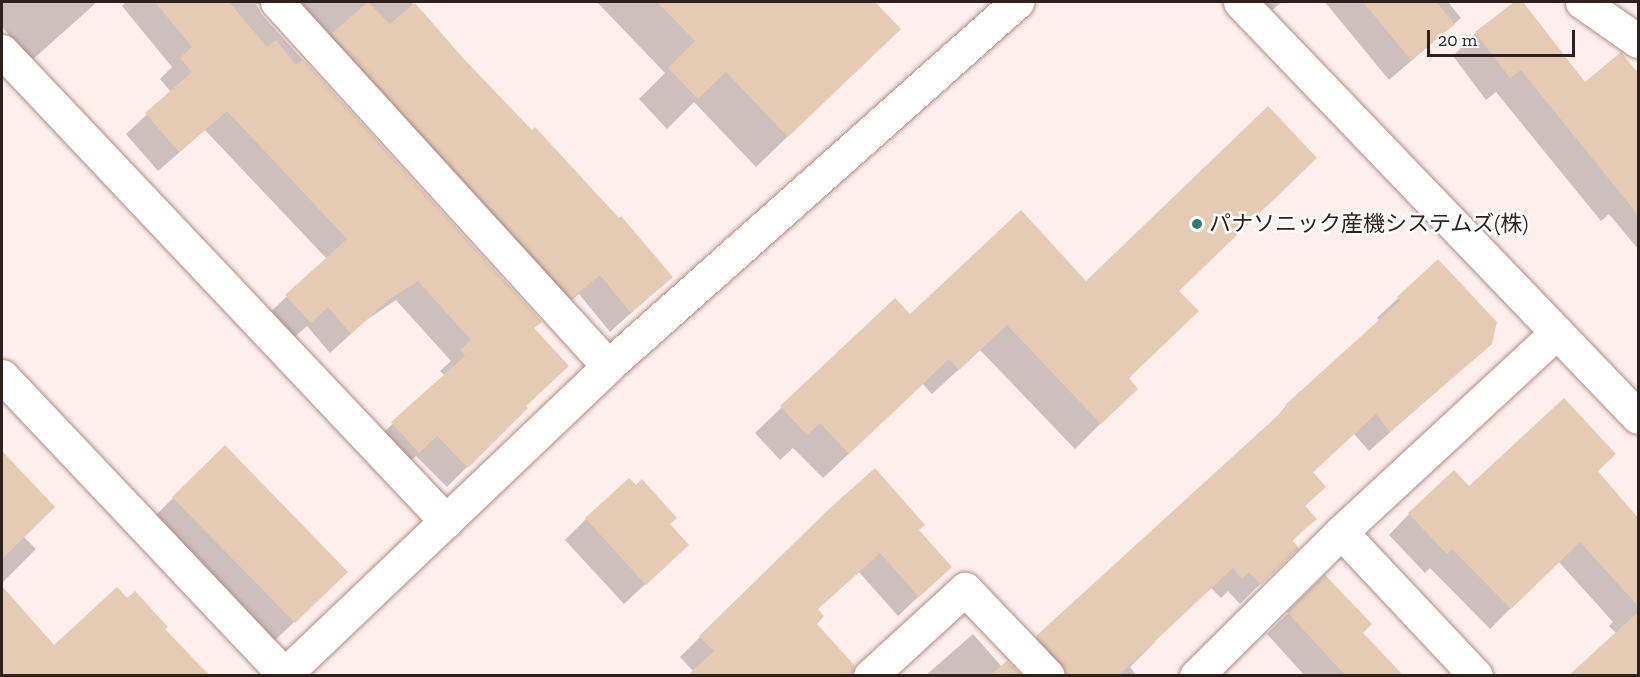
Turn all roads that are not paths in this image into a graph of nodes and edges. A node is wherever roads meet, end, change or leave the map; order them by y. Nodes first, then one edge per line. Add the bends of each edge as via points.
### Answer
1 (277, 2) edge
2 (1017, 2) edge
3 (1240, 2) edge
4 (1582, 2) edge
5 (1638, 41) edge
6 (2, 51) edge
7 (1557, 332) junction
8 (608, 366) junction
9 (2, 376) edge
10 (1638, 417) edge
11 (446, 520) junction
12 (1341, 532) junction
13 (284, 675) edge
14 (870, 675) edge
15 (1048, 675) edge
16 (1196, 675) edge
17 (1476, 675) edge

1 - 8 street
2 - 8 street
3 - 7 street
4 - 5 street
6 - 11 street
7 - 10 street
7 - 12 street
8 - 11 street
9 - 13 street
11 - 13 street
12 - 16 street
12 - 17 street
14 - 15 street via 965,589

